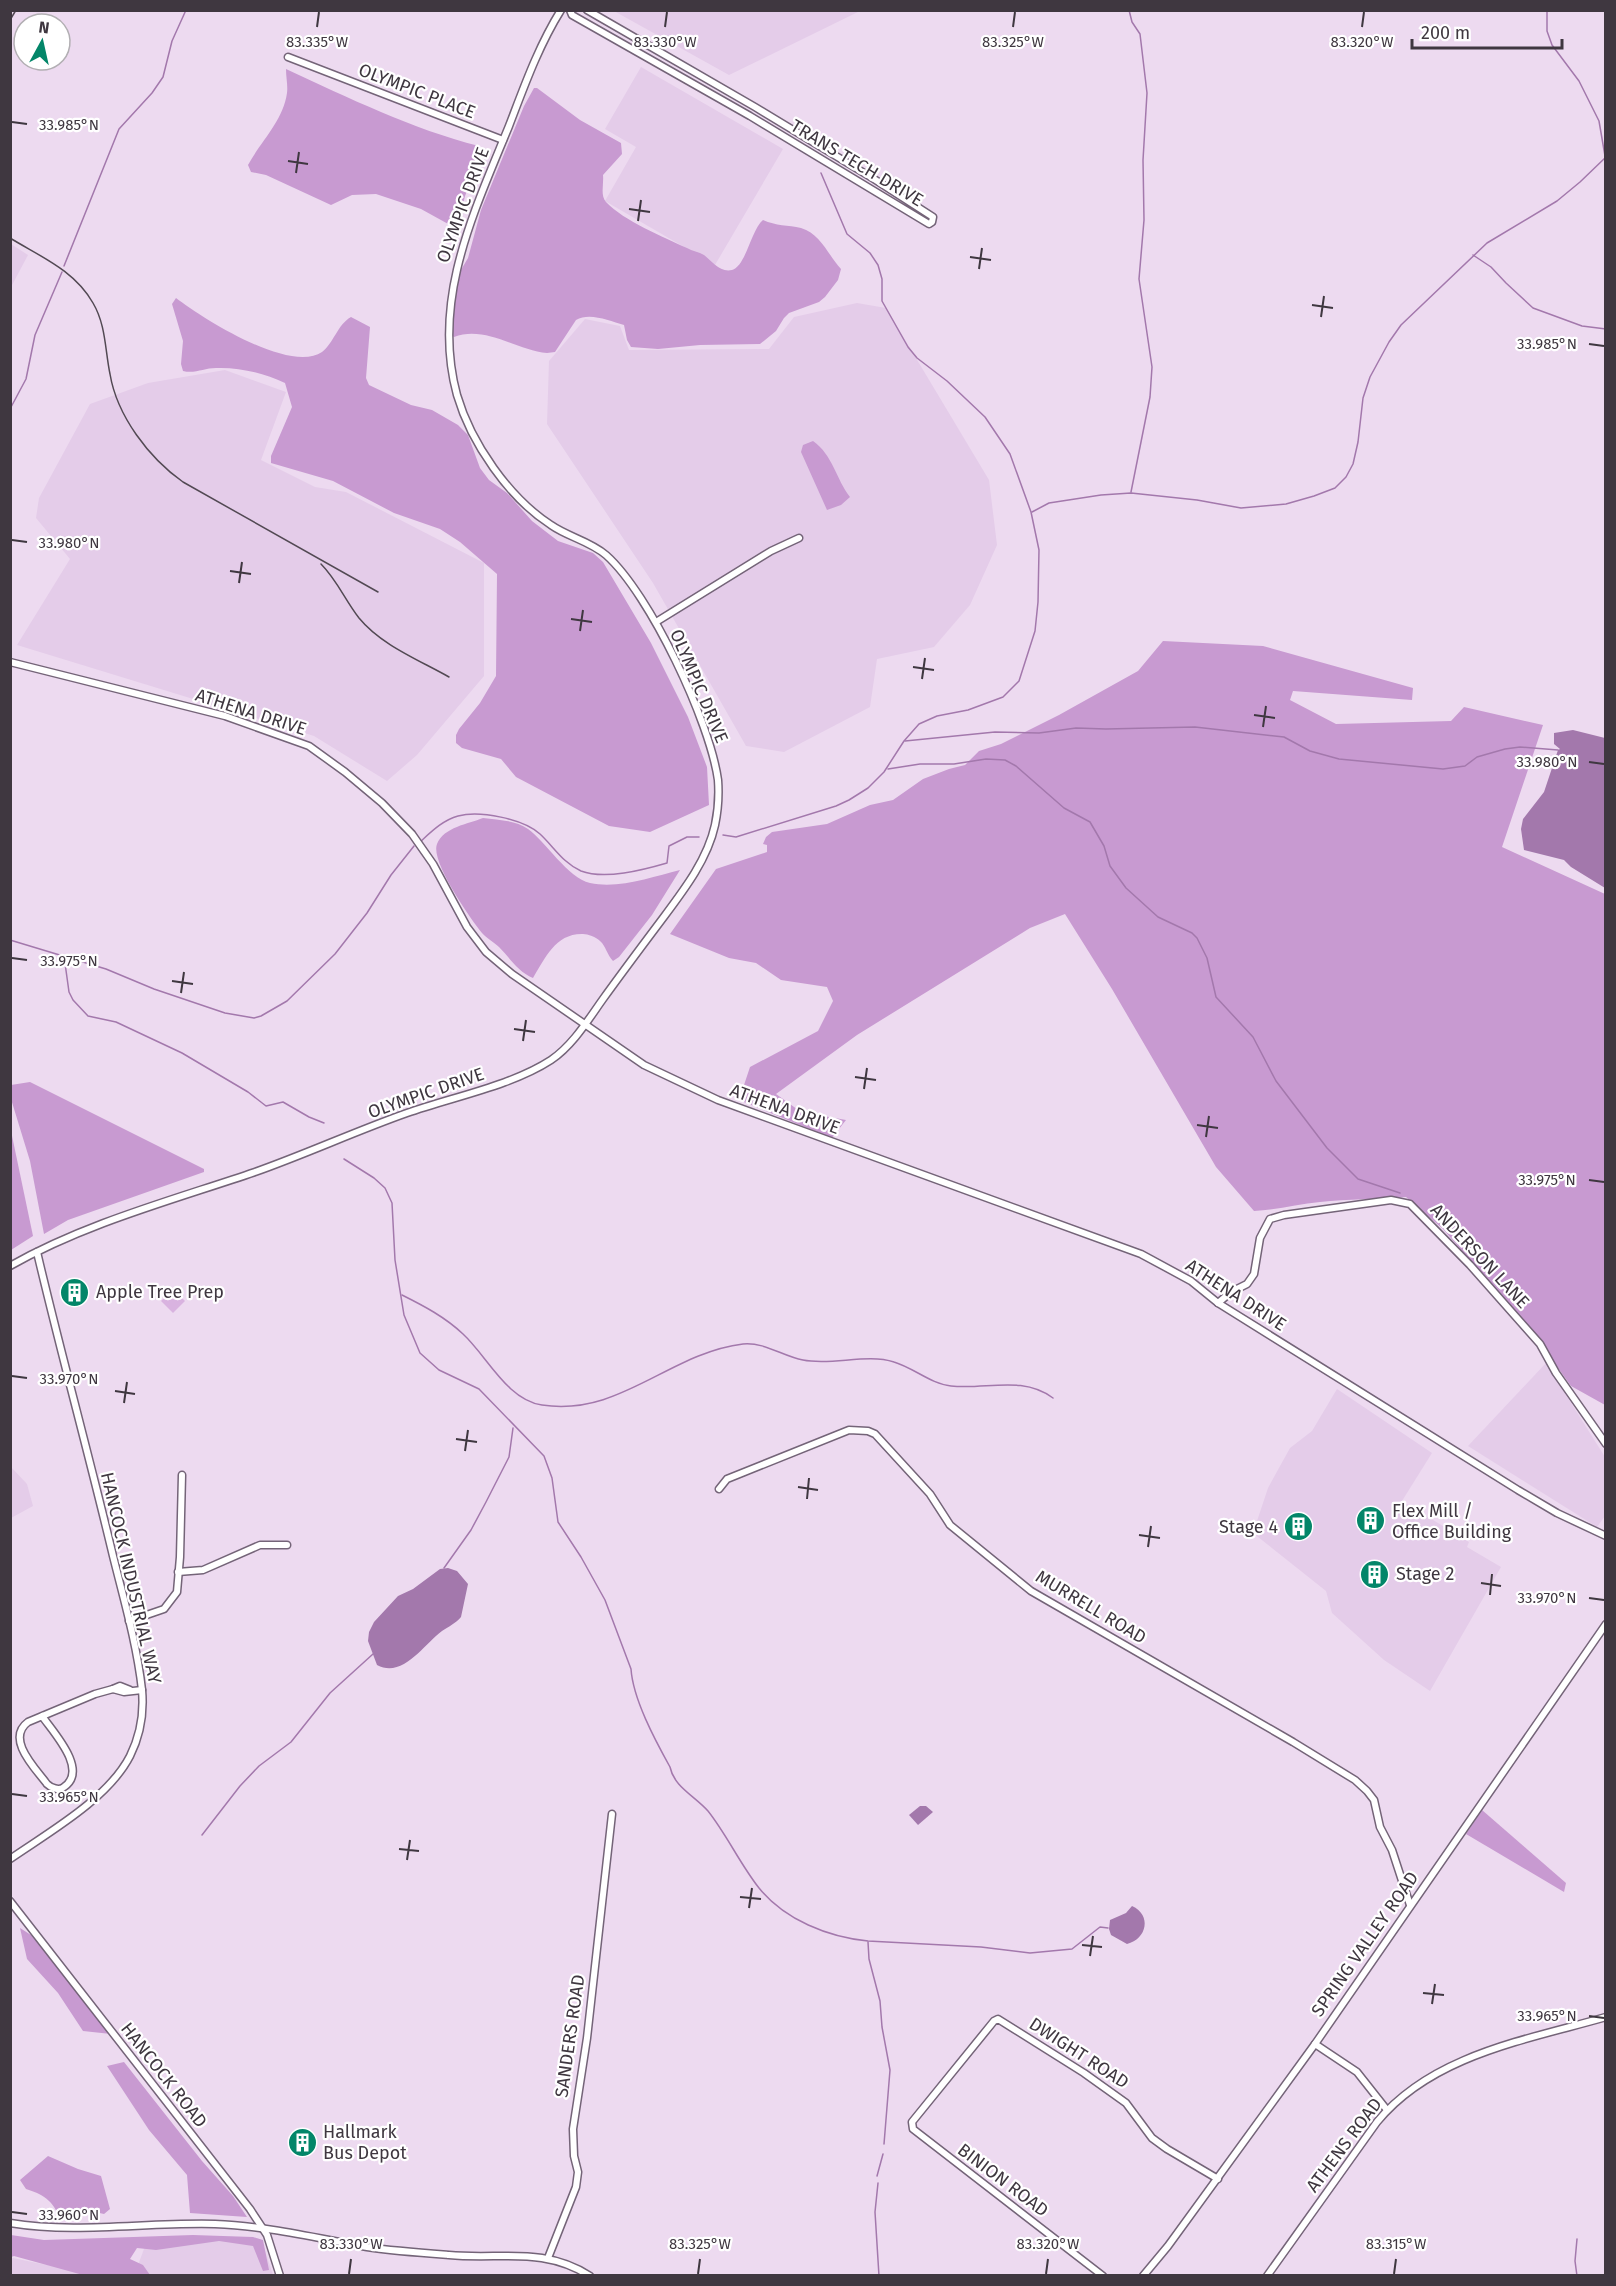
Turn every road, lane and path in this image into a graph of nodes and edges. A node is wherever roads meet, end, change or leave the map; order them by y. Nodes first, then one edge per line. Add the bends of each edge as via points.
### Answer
1 (561, 10) edge
2 (570, 10) edge
3 (587, 10) edge
4 (288, 57) dead end
5 (755, 107) junction
6 (750, 116) junction
7 (503, 140) junction
8 (814, 143) junction
9 (809, 152) junction
10 (874, 179) junction
11 (869, 188) junction
12 (799, 538) dead end
13 (656, 622) junction
14 (10, 662) edge
15 (585, 1025) junction
16 (37, 1252) junction
17 (10, 1266) edge
18 (1218, 1303) junction
19 (1605, 1444) edge
20 (182, 1475) dead end
21 (719, 1489) dead end
22 (1605, 1536) edge
23 (287, 1545) dead end
24 (178, 1572) junction
25 (129, 1621) junction
26 (1605, 1624) edge
27 (142, 1690) junction
28 (42, 1716) junction
29 (612, 1814) dead end
30 (10, 1859) edge
31 (10, 1901) edge
32 (1410, 1905) junction
33 (1605, 2017) edge
34 (978, 2040) joint
35 (1315, 2044) junction
36 (1387, 2110) junction
37 (1218, 2179) junction
38 (10, 2223) edge
39 (262, 2228) junction
40 (282, 2230) junction
41 (270, 2245) junction
42 (548, 2258) junction
43 (280, 2276) edge
44 (590, 2276) edge
45 (1103, 2276) edge
46 (1143, 2276) edge
47 (1267, 2276) edge

1 - 7 street, OLYMPIC DRIVE via 541,47
2 - 6 street, TRANS TECH DRIVE via 572,15
3 - 5 street, TRANS TECH DRIVE
4 - 7 street, OLYMPIC PLACE
5 - 6 street
5 - 8 street, TRANS TECH DRIVE
6 - 9 street, TRANS TECH DRIVE
7 - 13 street, OLYMPIC DRIVE via 454,275 449,344 463,413 478,447 512,489 547,523 604,554
8 - 9 street
8 - 10 street, TRANS TECH DRIVE
9 - 11 street, TRANS TECH DRIVE
10 - 11 street
10 - 11 street, TRANS TECH DRIVE via 933,217 932,222 929,224
12 - 13 street
13 - 15 street, OLYMPIC DRIVE via 690,692 710,748 719,785 716,819 709,847 687,883
14 - 15 street, ATHENA DRIVE via 225,716 309,746 382,803 412,834 486,952
15 - 16 street, OLYMPIC DRIVE via 560,1053 528,1073 403,1114 308,1154 93,1228
15 - 18 street, ATHENA DRIVE via 644,1065 694,1091 1141,1254 1191,1281
16 - 17 street, OLYMPIC DRIVE
16 - 25 street, HANCOCK INDUSTRIAL WAY
18 - 19 street, ANDERSON LANE via 1247,1284 1254,1274 1260,1238 1270,1219 1391,1200 1410,1204 1540,1344
18 - 22 street, ATHENA DRIVE via 1518,1490
20 - 24 street
21 - 32 street, MURRELL ROAD via 727,1479 849,1430 875,1434 930,1494 950,1525 1031,1591 1355,1780 1374,1800 1380,1827
23 - 24 street via 260,1545 203,1570
24 - 25 street via 177,1592 164,1609
25 - 27 street, HANCOCK INDUSTRIAL WAY
26 - 32 street, SPRING VALLEY ROAD
27 - 28 street via 120,1686
27 - 30 street, HANCOCK INDUSTRIAL WAY via 138,1736 111,1783 95,1799
28 - 28 street via 24,1726 20,1743 47,1784 61,1789 71,1774 72,1760
29 - 42 street, SANDERS ROAD via 573,2128 576,2187
31 - 39 street, HANCOCK ROAD
32 - 35 street, SPRING VALLEY ROAD
33 - 36 street, ATHENS ROAD via 1461,2062 1414,2087
34 - 37 street, DWIGHT ROAD via 999,2019 1126,2103 1152,2138
34 - 45 street, BINION ROAD via 912,2122 915,2132
35 - 36 street via 1357,2072
35 - 37 street, SPRING VALLEY ROAD
36 - 47 street, ATHENS ROAD
37 - 46 street, SPRING VALLEY ROAD
38 - 39 street
39 - 40 street
39 - 41 street, HANCOCK ROAD
40 - 41 street via 273,2236
40 - 42 street via 369,2247 465,2257 504,2254
41 - 43 street, HANCOCK ROAD
42 - 44 street

